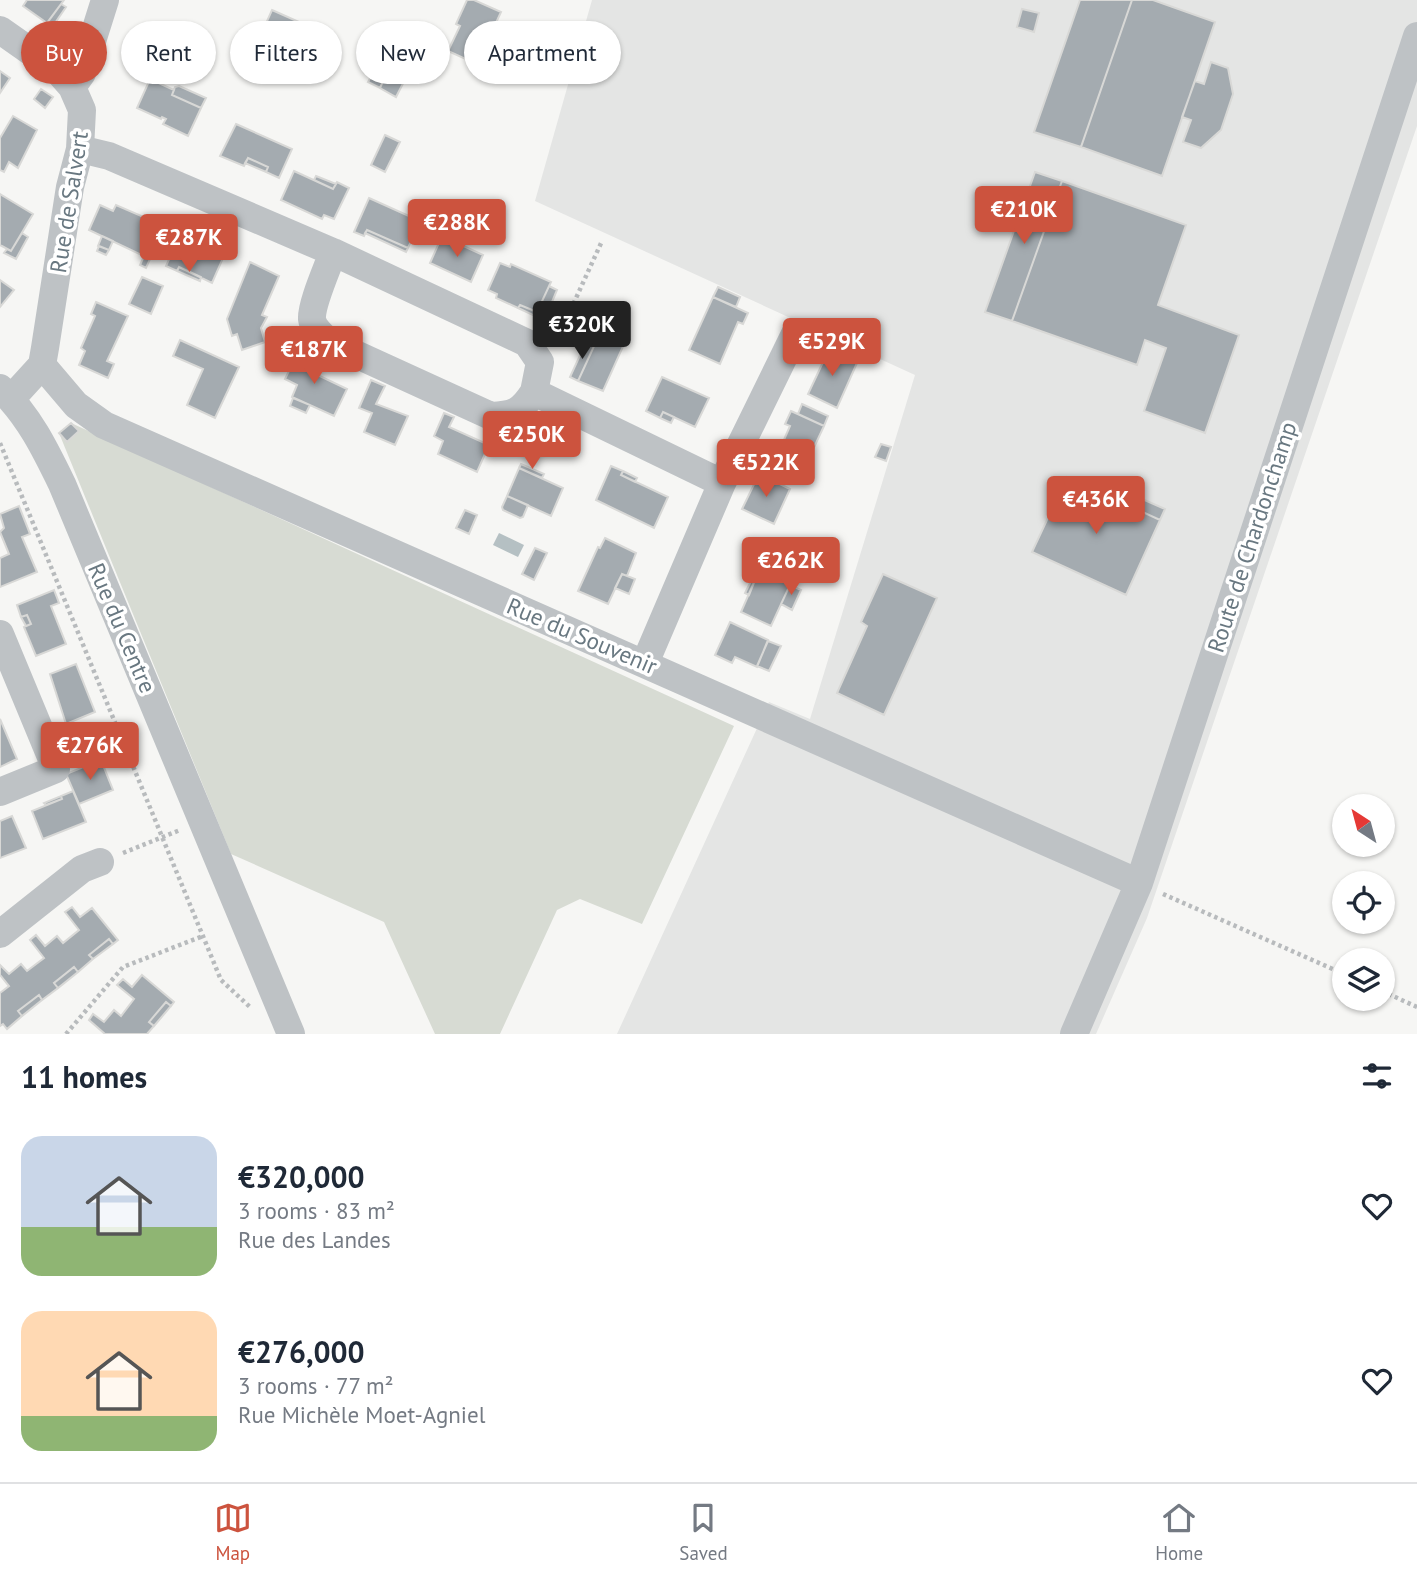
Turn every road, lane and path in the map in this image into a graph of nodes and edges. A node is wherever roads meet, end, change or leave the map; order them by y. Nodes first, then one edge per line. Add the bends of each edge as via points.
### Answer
1 (105, 0) edge
2 (0, 30) edge
3 (1417, 36) edge
4 (72, 87) junction
5 (80, 149) junction
6 (602, 241) dead end
7 (333, 252) junction
8 (795, 334) dead end
9 (540, 362) junction
10 (42, 365) junction
11 (534, 392) junction
12 (6, 393) edge
13 (0, 443) edge
14 (722, 483) junction
15 (1, 638) edge
16 (645, 663) junction
17 (0, 792) edge
18 (202, 821) junction
19 (162, 837) junction
20 (100, 862) joint
21 (1139, 883) junction
22 (0, 934) edge
23 (203, 936) junction
24 (1332, 969) edge
25 (1395, 998) edge
26 (1417, 1007) edge
27 (254, 1011) dead end
28 (66, 1034) edge
29 (290, 1034) edge
30 (1074, 1034) edge

1 - 4 street via 82,73
2 - 4 street via 57,70
3 - 21 street, Route de Chardonchamp
4 - 5 street, Rue de Salvert via 82,110
5 - 7 street via 109,156
5 - 10 street, Rue de Salvert
6 - 9 path via 555,344
7 - 9 street via 527,342
7 - 11 street via 312,319 329,342 491,416 509,415 525,406
8 - 14 street
9 - 11 street
10 - 12 street
10 - 16 street, Rue du Souvenir via 76,405 104,425
11 - 14 street
12 - 18 street, Rue du Centre via 38,435 62,484
13 - 19 path
14 - 16 street
15 - 17 street via 56,769
16 - 21 street, Rue du Souvenir
18 - 19 path
18 - 29 street, Rue du Centre
19 - 20 path
19 - 23 path
20 - 22 street via 82,869
21 - 24 path
21 - 30 street, Route de Chardonchamp
23 - 27 path via 221,980
23 - 28 path via 124,967
25 - 26 path

